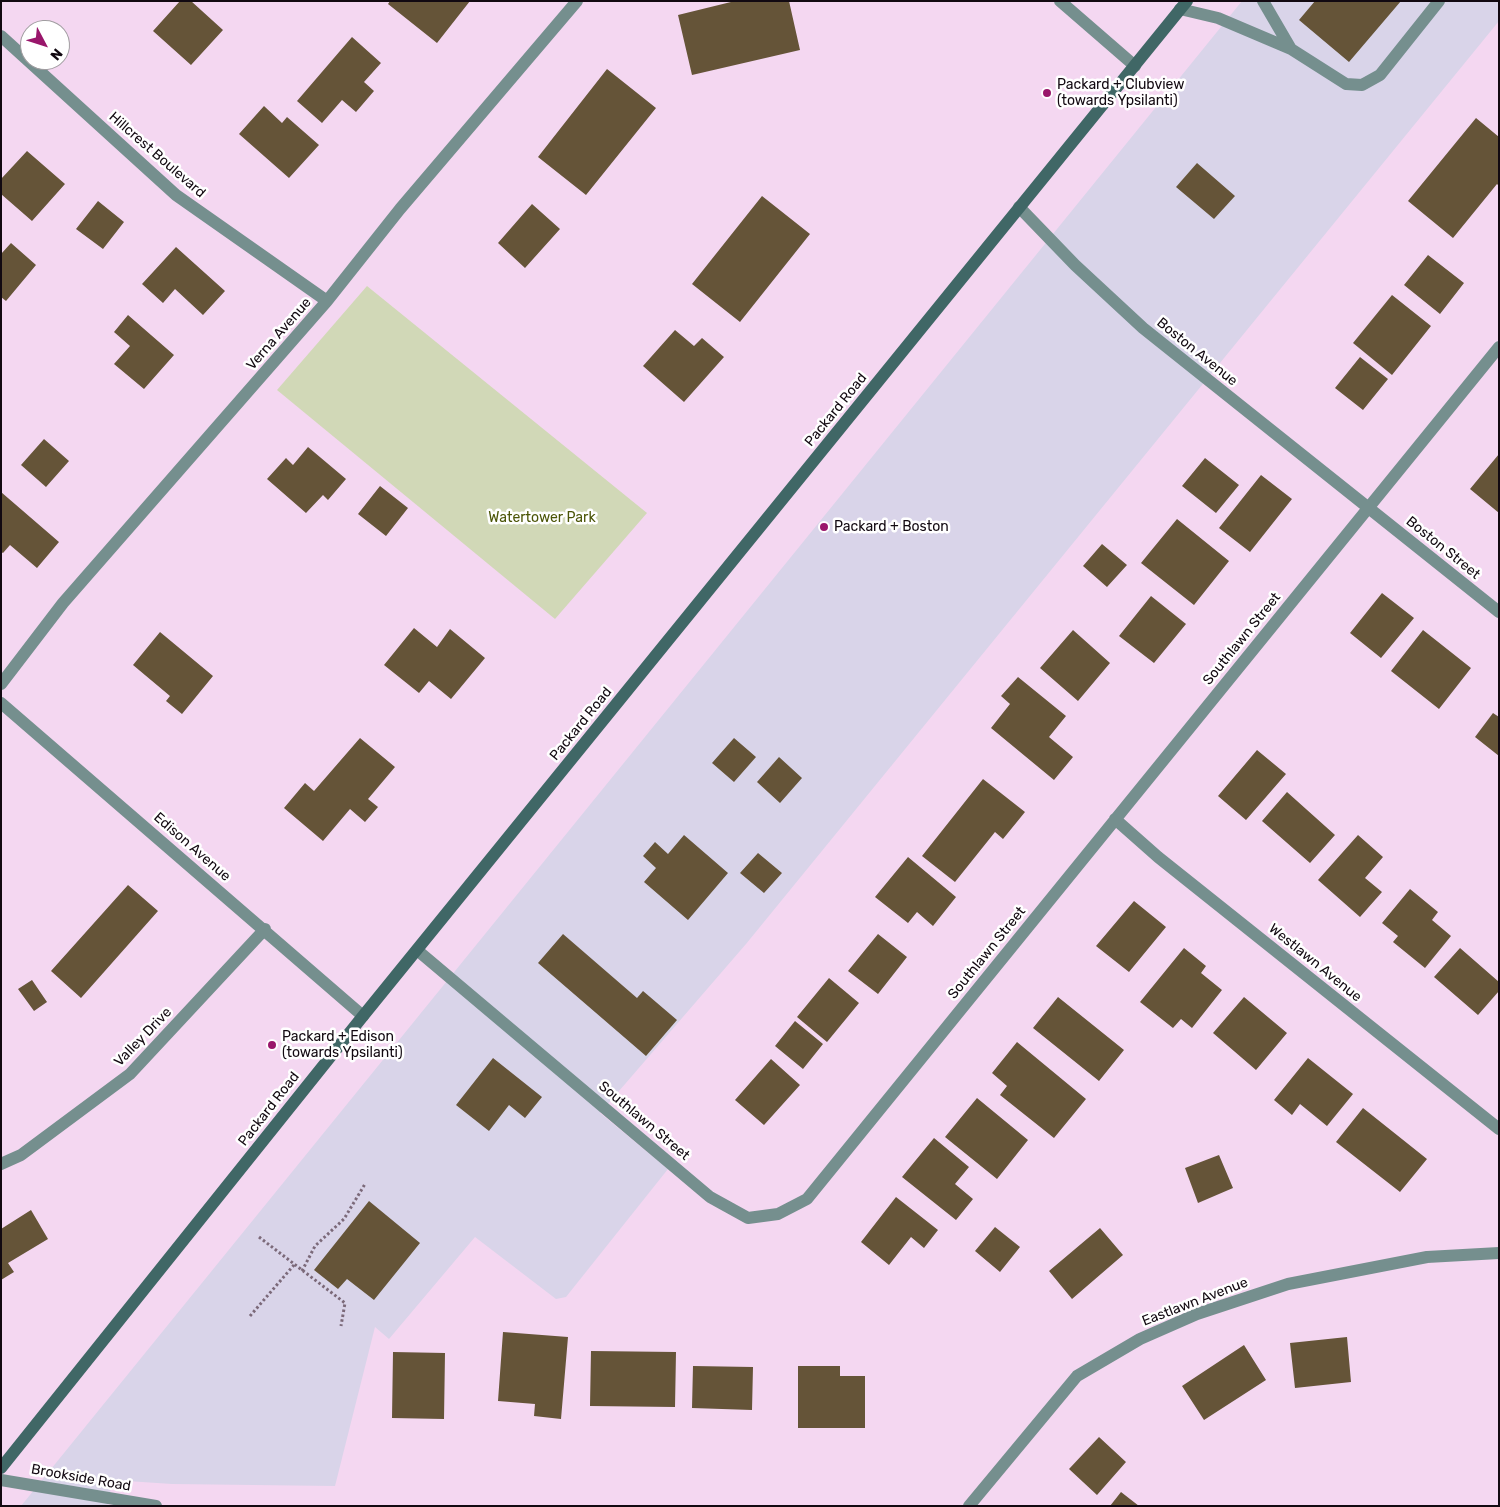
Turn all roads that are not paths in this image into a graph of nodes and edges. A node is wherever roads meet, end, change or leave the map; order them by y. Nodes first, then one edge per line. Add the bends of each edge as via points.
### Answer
1 (578, 1) edge
2 (1060, 1) edge
3 (1263, 1) edge
4 (1439, 1) edge
5 (1183, 5) edge
6 (1, 36) edge
7 (1291, 49) junction
8 (1135, 66) junction
9 (1019, 207) junction
10 (327, 302) junction
11 (1499, 347) edge
12 (1368, 508) junction
13 (1499, 612) edge
14 (1, 684) edge
15 (1, 703) edge
16 (1115, 819) junction
17 (265, 929) junction
18 (417, 950) junction
19 (363, 1016) junction
20 (1499, 1129) edge
21 (1, 1164) edge
22 (1499, 1253) edge
23 (1, 1468) edge
24 (1, 1480) edge
25 (156, 1506) edge
26 (969, 1506) edge

1 - 10 street, Verna Avenue via 400,209
2 - 8 street
3 - 7 street
4 - 7 street via 1380,75 1362,86 1346,84
5 - 7 street
5 - 8 main road, Packard Road
6 - 10 street, Hillcrest Boulevard via 176,195
8 - 9 main road, Packard Road
9 - 12 street, Boston Avenue via 1143,328
9 - 18 main road, Packard Road
10 - 14 street, Verna Avenue via 63,603
11 - 12 street, Southlawn Street
12 - 13 street, Boston Street
12 - 16 street, Southlawn Street
15 - 17 street, Edison Avenue
16 - 18 street, Southlawn Street via 807,1198 778,1214 748,1218 710,1197
16 - 20 street, Westlawn Avenue
17 - 19 street, Edison Avenue
17 - 21 street, Valley Drive via 130,1074 20,1156
18 - 19 main road, Packard Road
19 - 23 main road, Packard Road
22 - 26 street, Eastlawn Avenue via 1427,1257 1288,1284 1197,1314 1140,1339 1077,1376
24 - 25 street, Brookside Road

